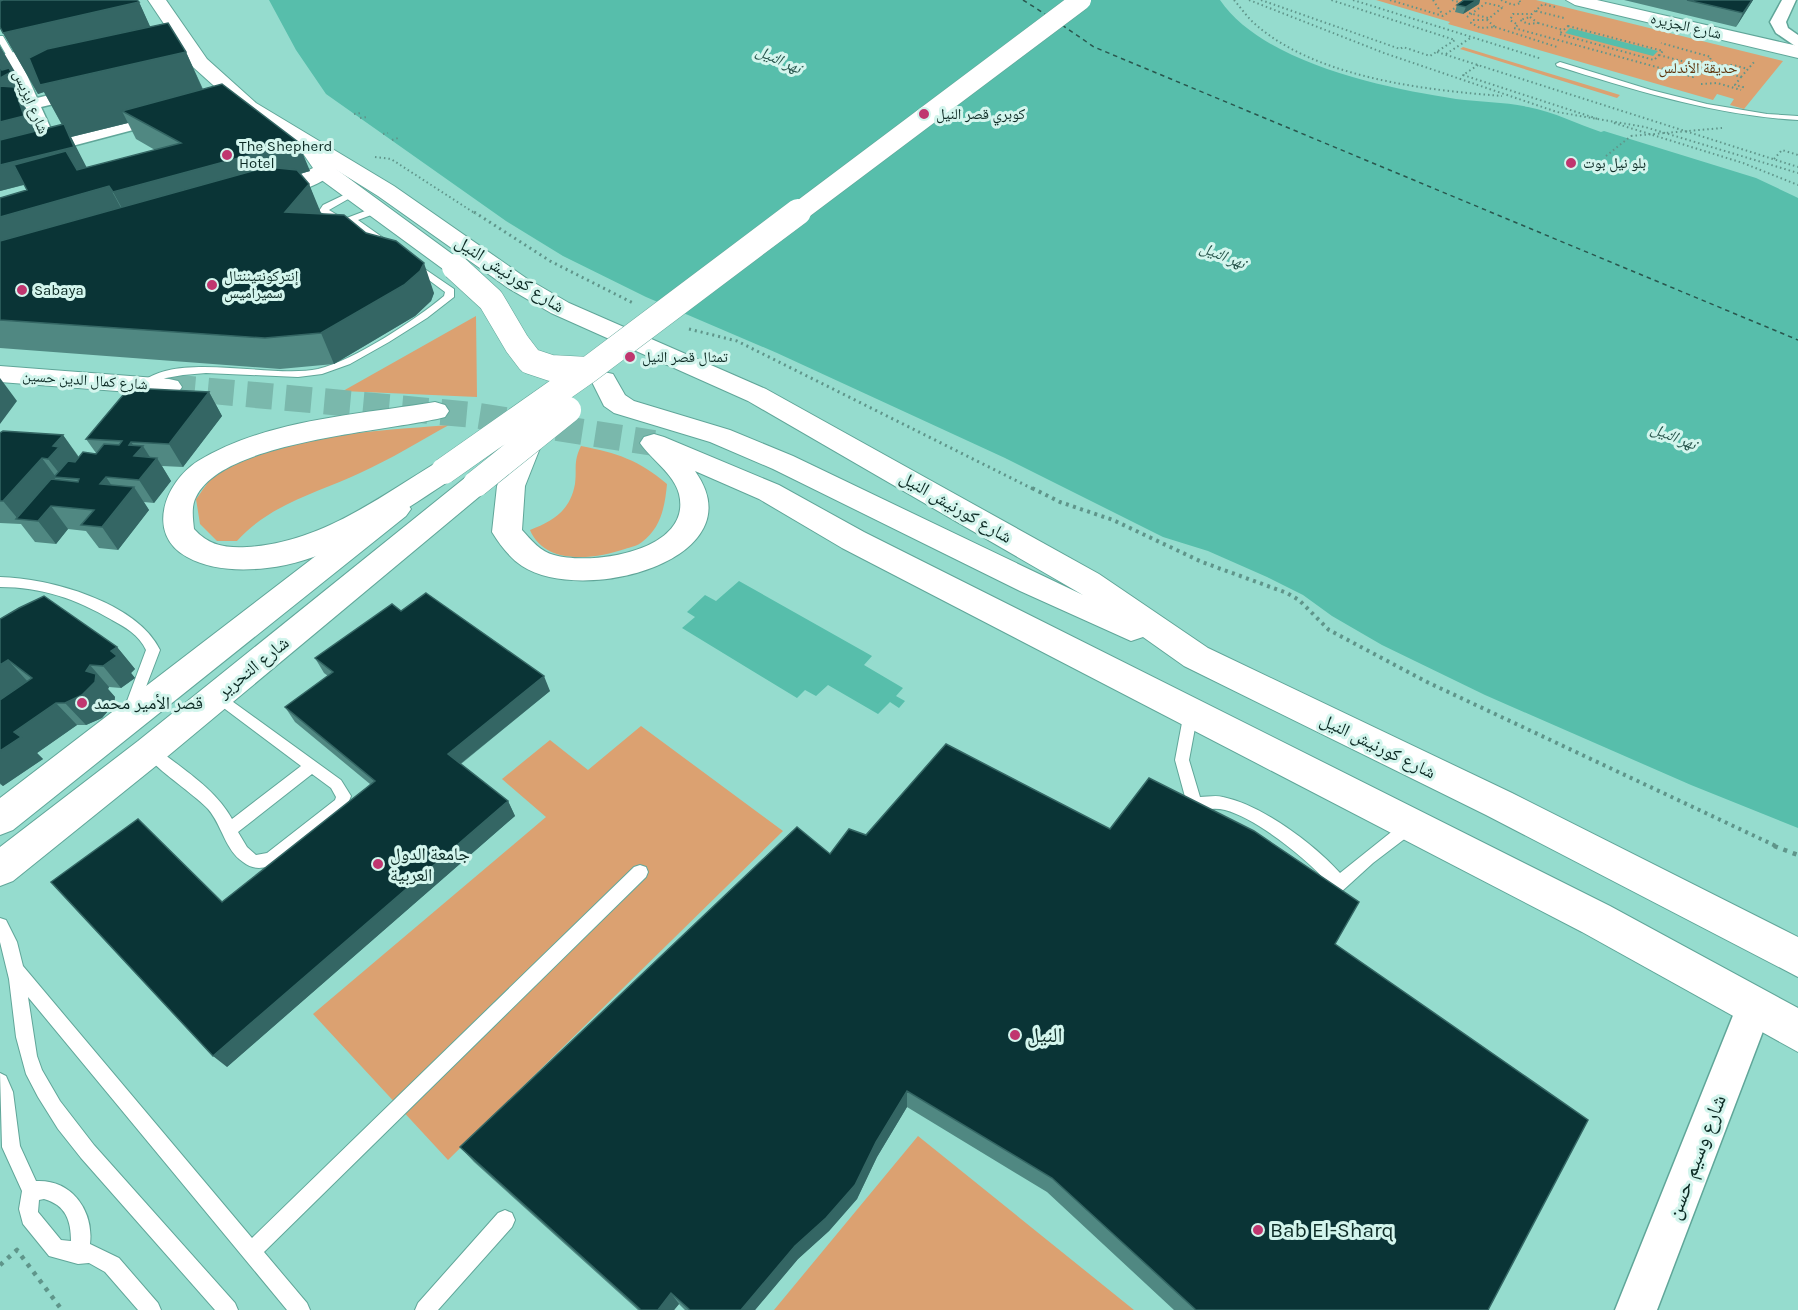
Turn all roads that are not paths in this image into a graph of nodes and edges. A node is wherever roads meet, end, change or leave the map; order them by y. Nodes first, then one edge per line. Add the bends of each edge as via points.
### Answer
1 (158, 0) edge
2 (1081, 0) edge
3 (1101, 0) edge
4 (1575, 0) edge
5 (1789, 0) edge
6 (0, 38) edge
7 (1798, 43) edge
8 (69, 46) edge
9 (1798, 52) edge
10 (6, 59) edge
11 (1560, 64) road end
12 (98, 88) edge
13 (32, 104) junction
14 (188, 111) edge
15 (0, 112) edge
16 (1798, 118) edge
17 (50, 147) junction
18 (0, 160) edge
19 (332, 167) junction
20 (353, 194) junction
21 (249, 198) edge
22 (376, 210) junction
23 (353, 221) junction
24 (0, 374) edge
25 (596, 375) junction
26 (157, 385) joint
27 (435, 411) dead end
28 (528, 443) junction
29 (444, 471) junction
30 (0, 582) edge
31 (1196, 657) junction
32 (1259, 689) junction
33 (218, 696) junction
34 (1191, 712) junction
35 (127, 719) junction
36 (1231, 733) junction
37 (150, 751) junction
38 (311, 766) junction
39 (1194, 804) junction
40 (0, 819) edge
41 (1411, 825) junction
42 (229, 830) junction
43 (1201, 835) edge
44 (0, 869) edge
45 (640, 872) dead end
46 (1340, 885) junction
47 (1308, 901) edge
48 (0, 925) edge
49 (1798, 958) edge
50 (17, 971) junction
51 (1755, 1005) junction
52 (1798, 1031) edge
53 (0, 1082) edge
54 (32, 1191) junction
55 (505, 1220) dead end
56 (251, 1252) junction
57 (78, 1254) junction
58 (151, 1310) edge
59 (228, 1310) edge
60 (300, 1310) edge
61 (425, 1310) edge
62 (1636, 1310) edge

1 - 19 main road, شارع كورنيش النيل via 166,27 220,83 249,107 305,142
2 - 25 main road, bridge
3 - 25 main road
4 - 9 main road, شارع الجزيره
5 - 7 street via 1778,22 1781,30
6 - 10 lane
8 - 10 street
10 - 13 street, شارع ايزيس
11 - 16 lane via 1695,105
12 - 13 street
13 - 15 street
13 - 17 street, شارع ايزيس
14 - 17 street
17 - 18 street
19 - 20 main road
19 - 21 main road via 305,181
19 - 31 main road, شارع كورنيش النيل via 386,191 517,284 560,308 757,395 827,433 1088,582
20 - 22 main road
20 - 23 lane via 324,210 341,223
22 - 23 lane
22 - 25 main road, bridge via 484,290 522,355 537,366
23 - 26 lane via 446,287 449,297 350,361 316,373 174,372
24 - 26 main road, شارع كمال الدين حسين
25 - 28 main road, شارع التحرير, bridge
25 - 29 main road, bridge
25 - 31 main road via 624,407 730,440 1008,574
27 - 29 main road via 269,441 237,451 206,468 185,488 178,507 179,531 196,548 224,558 260,559 295,552 365,520
28 - 33 main road, شارع التحرير, bridge
28 - 34 main road via 510,486 507,532 521,550 544,564 574,570 607,569 639,561 668,547 688,528 694,494 654,443 769,492 853,540
29 - 35 main road, شارع التحرير
30 - 35 lane via 71,592 87,598 148,638 153,650
31 - 32 main road, شارع كورنيش النيل
32 - 36 main road
32 - 49 main road, شارع كورنيش النيل via 1499,804
33 - 37 main road, شارع التحرير
33 - 38 lane
34 - 36 main road
34 - 39 lane via 1182,760
35 - 40 main road, شارع التحرير
36 - 41 main road
37 - 42 lane via 215,808
37 - 44 main road, شارع التحرير
38 - 42 lane
38 - 42 lane via 341,790 341,804 272,859 250,859
39 - 43 lane via 1193,818
39 - 46 lane via 1223,803 1253,817 1328,868
41 - 46 lane
41 - 51 main road
45 - 56 lane
46 - 47 lane via 1325,898
48 - 50 lane via 12,947
50 - 56 lane
50 - 59 lane via 23,1035 34,1072 52,1107
51 - 52 main road
51 - 62 street, شارع وسيم حسن
53 - 54 lane via 11,1147
54 - 57 lane via 28,1209 45,1237 56,1250
54 - 57 lane via 58,1192 79,1218 83,1239
55 - 61 lane
56 - 60 lane
57 - 58 lane via 91,1254 112,1265

